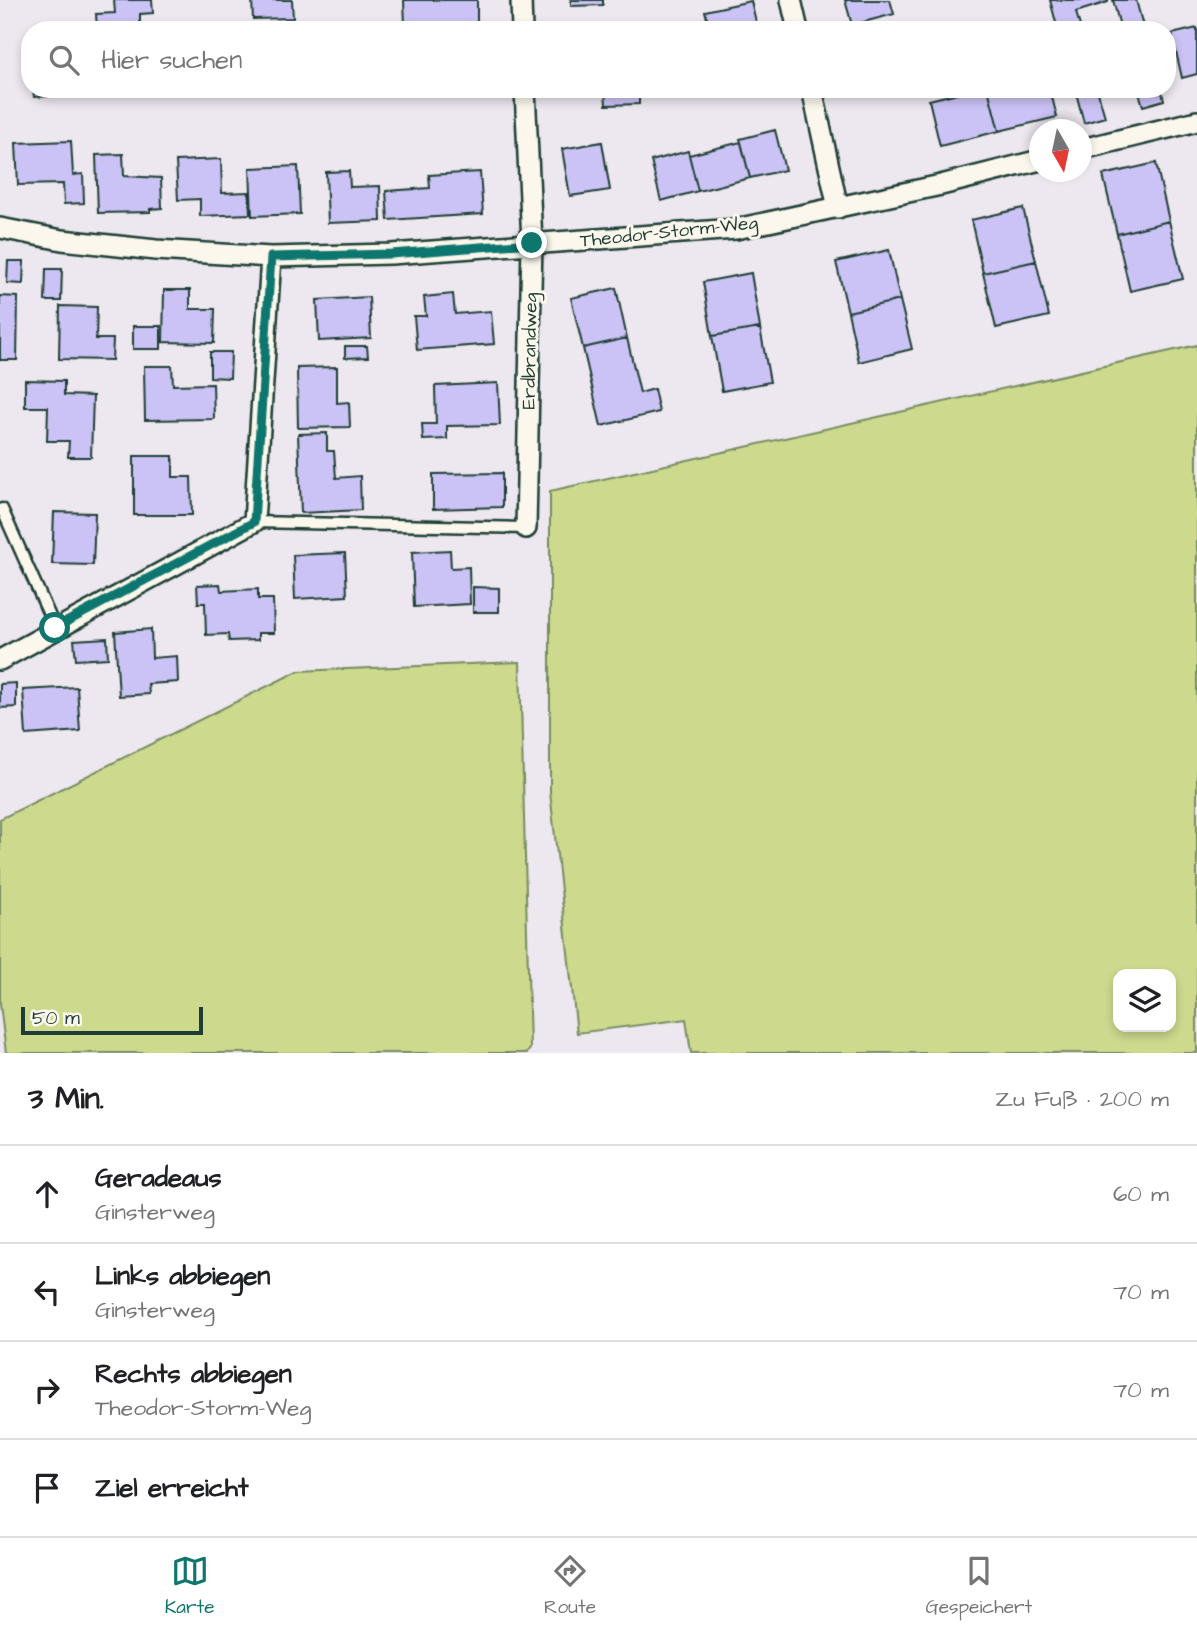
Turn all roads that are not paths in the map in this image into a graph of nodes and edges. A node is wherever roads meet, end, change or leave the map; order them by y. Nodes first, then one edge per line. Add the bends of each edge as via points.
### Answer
1 (521, 0) edge
2 (792, 0) edge
3 (522, 21) edge
4 (796, 21) edge
5 (525, 98) edge
6 (813, 98) edge
7 (1197, 121) edge
8 (1092, 147) edge
9 (1029, 163) edge
10 (838, 208) junction
11 (0, 228) edge
12 (532, 243) junction
13 (271, 257) junction
14 (2, 509) dead end
15 (254, 522) junction
16 (526, 528) joint
17 (55, 628) junction
18 (0, 660) edge

1 - 3 street
2 - 4 street
5 - 12 street, Erdbrandweg
6 - 10 street
7 - 8 street
9 - 10 street, Theodor-Storm-Weg
10 - 12 street, Theodor-Storm-Weg via 736,229
11 - 13 street, Theodor-Storm-Weg via 143,249
12 - 13 street, Theodor-Storm-Weg
12 - 16 street, Erdbrandweg
13 - 15 street
14 - 17 lane
15 - 16 lane
15 - 17 street
17 - 18 street

